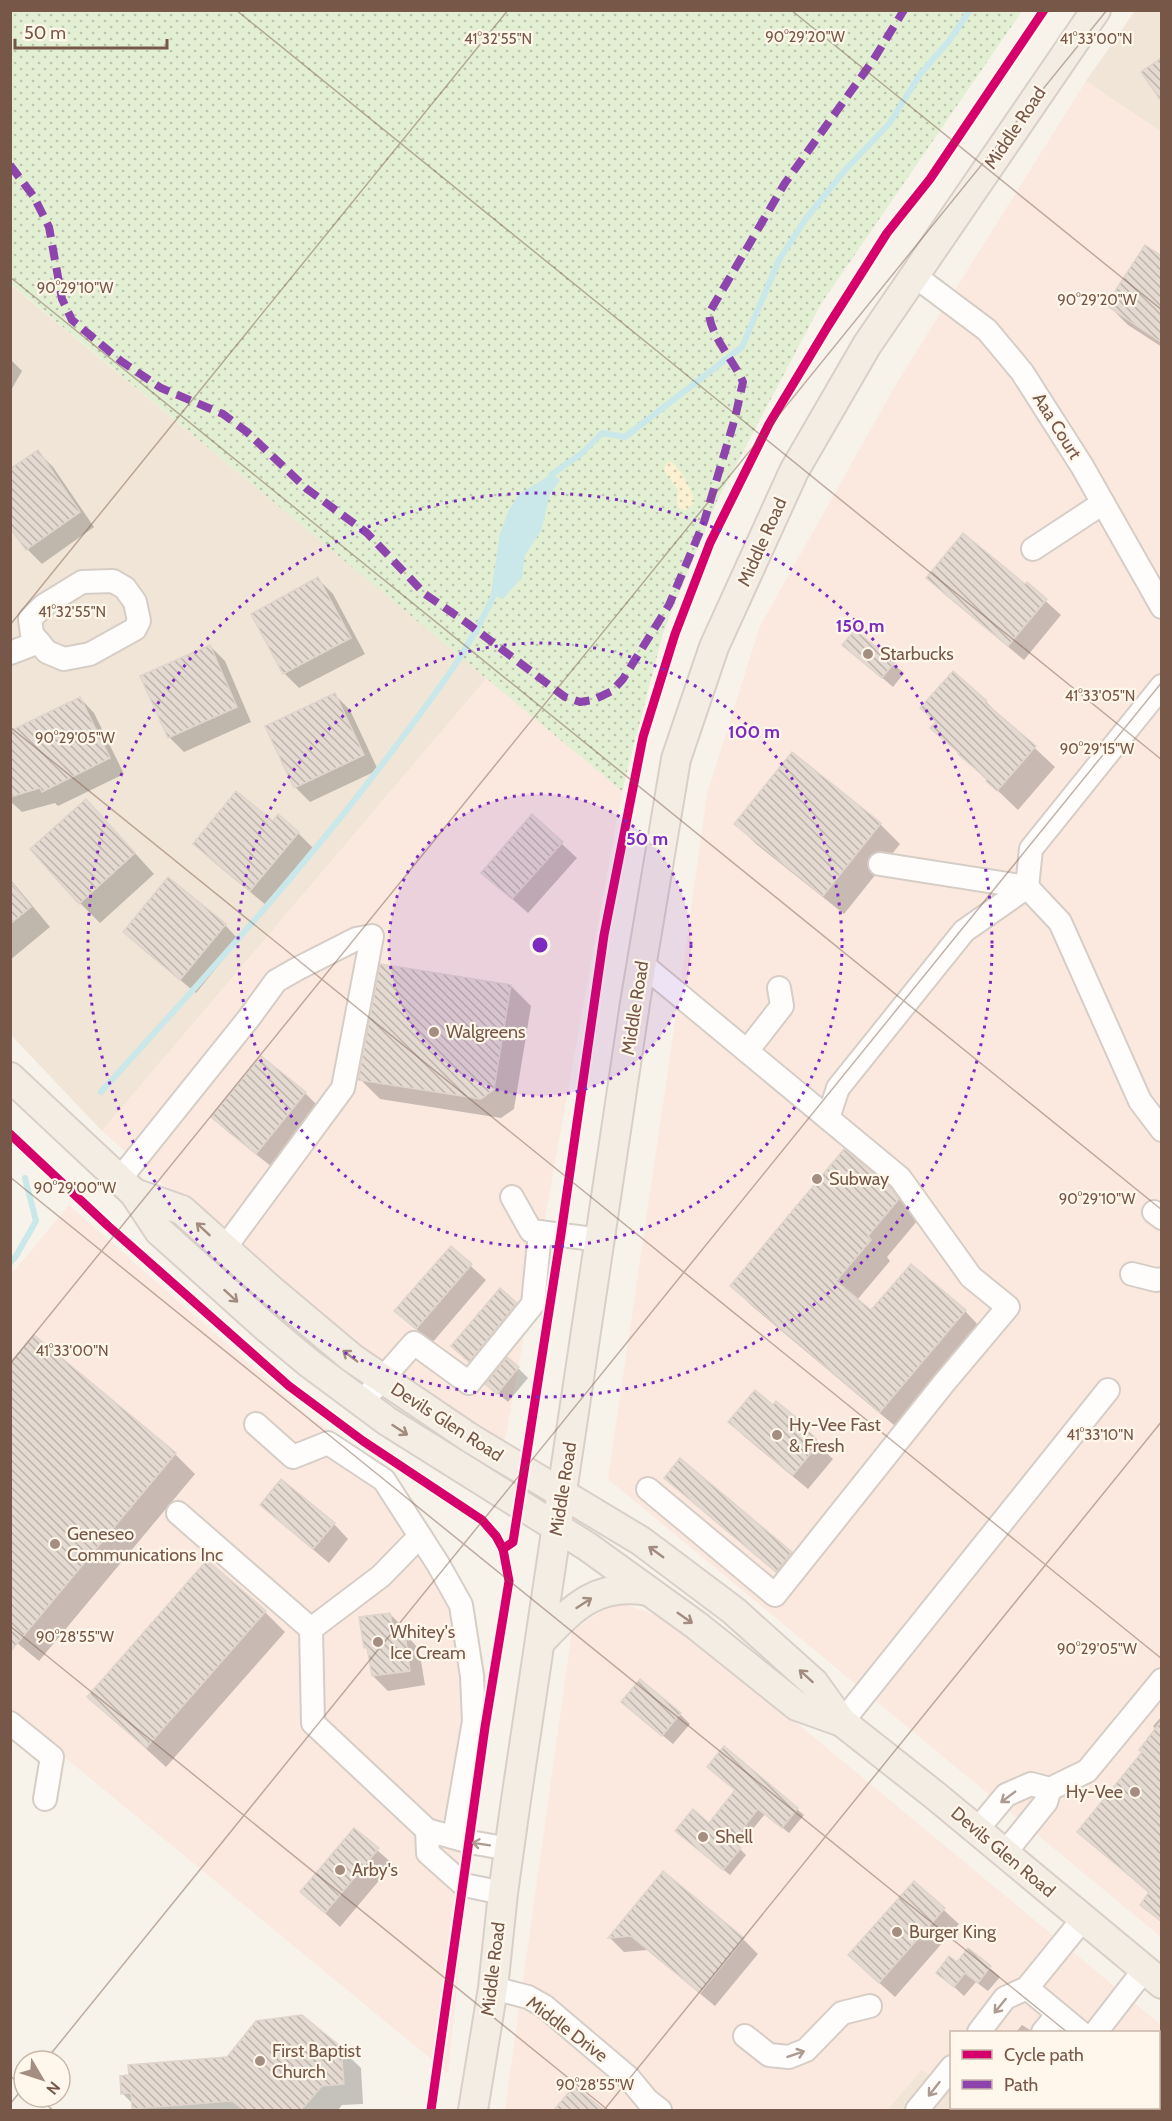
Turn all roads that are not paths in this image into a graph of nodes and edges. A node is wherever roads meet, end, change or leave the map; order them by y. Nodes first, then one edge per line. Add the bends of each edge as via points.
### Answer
1 (1096, 10) edge
2 (915, 276) junction
3 (1103, 502) junction
4 (1034, 549) dead end
5 (1161, 607) edge
6 (39, 642) junction
7 (10, 653) edge
8 (1161, 686) edge
9 (880, 864) dead end
10 (1027, 887) junction
11 (642, 964) junction
12 (779, 988) dead end
13 (747, 1051) junction
14 (11, 1079) edge
15 (828, 1118) junction
16 (1161, 1130) edge
17 (126, 1186) junction
18 (512, 1197) dead end
19 (540, 1232) junction
20 (601, 1240) junction
21 (224, 1249) junction
22 (1132, 1274) dead end
23 (1161, 1279) edge
24 (382, 1379) junction
25 (1108, 1390) dead end
26 (362, 1402) junction
27 (256, 1424) dead end
28 (648, 1489) dead end
29 (562, 1494) junction
30 (178, 1513) dead end
31 (557, 1528) junction
32 (420, 1536) junction
33 (648, 1591) junction
34 (311, 1629) junction
35 (540, 1642) junction
36 (1161, 1680) edge
37 (842, 1722) junction
38 (10, 1723) edge
39 (1050, 1789) junction
40 (45, 1799) dead end
41 (427, 1830) junction
42 (976, 1831) junction
43 (454, 1837) junction
44 (509, 1849) junction
45 (1004, 1854) junction
46 (502, 1893) junction
47 (1083, 1919) junction
48 (1153, 1977) edge
49 (493, 1988) junction
50 (1027, 1988) junction
51 (870, 2006) dead end
52 (1058, 2014) junction
53 (980, 2031) edge
54 (1044, 2031) edge
55 (1079, 2031) edge
56 (1097, 2031) edge
57 (745, 2036) dead end
58 (950, 2068) edge
59 (473, 2110) edge
60 (660, 2110) edge
61 (917, 2110) edge

1 - 2 main road, Middle Road
2 - 3 street, Aaa Court via 987,330 1022,372
2 - 11 main road, Middle Road via 867,345 794,471 714,647 676,759
3 - 4 street
3 - 5 street, Aaa Court
6 - 6 street via 47,652 64,659 90,654 135,629 139,621 135,602 125,588 113,581 82,582 43,606 30,620 32,634
6 - 7 street
8 - 10 street via 1031,849
9 - 10 street
10 - 15 street via 964,931 838,1088
10 - 16 street via 1060,922 1140,1101
11 - 13 street
11 - 20 main road, Middle Road
12 - 13 street via 782,1006
13 - 15 street
14 - 17 main road, Devils Glen Road
15 - 28 street via 900,1178 971,1277 1008,1307 775,1594
21 -> 17 main road, Devils Glen Road via 182,1210
17 - 21 street via 276,981 356,939 372,936 343,1088
17 -> 26 main road, Devils Glen Road via 159,1231 267,1328
18 - 19 street via 531,1231
19 - 20 street
19 - 24 street via 533,1304 469,1383 414,1343
20 - 29 main road, Middle Road
24 -> 21 main road, Devils Glen Road
22 - 23 street
24 - 26 street
24 - 29 main road, Devils Glen Road
25 - 37 street
26 -> 31 main road, Devils Glen Road
27 - 32 street via 293,1457 328,1443 384,1480
29 - 31 main road, Middle Road
37 -> 29 main road, Devils Glen Road via 814,1683 734,1611 641,1541
30 - 34 street
31 - 33 main road, Devils Glen Road
31 - 35 main road, Middle Road
32 - 34 street via 381,1576
32 - 43 street via 460,1605 472,1676 474,1721
35 -> 33 main road via 565,1616 605,1591
33 -> 37 main road, Devils Glen Road via 797,1706
34 - 41 street via 314,1723
35 - 44 main road, Middle Road
36 - 39 street via 1087,1771
37 - 42 main road, Devils Glen Road
38 - 40 street via 52,1757
39 -> 42 street via 1031,1784 1006,1795
39 - 45 street via 1046,1803
41 - 43 street
41 - 46 street via 428,1853 464,1885
42 - 45 main road, Devils Glen Road
44 -> 43 street
44 - 46 main road, Middle Road
45 - 47 main road, Devils Glen Road
46 - 49 main road, Middle Road
47 - 48 main road, Devils Glen Road
47 - 50 street
48 - 56 street
49 - 59 main road, Middle Road
49 - 60 street, Middle Drive via 528,1997 544,2006 629,2078 646,2100
50 - 52 street
50 -> 53 street via 1005,1998
57 -> 51 street via 769,2055 789,2057 806,2050 842,2013
52 - 54 street
52 - 55 street
58 -> 61 street

